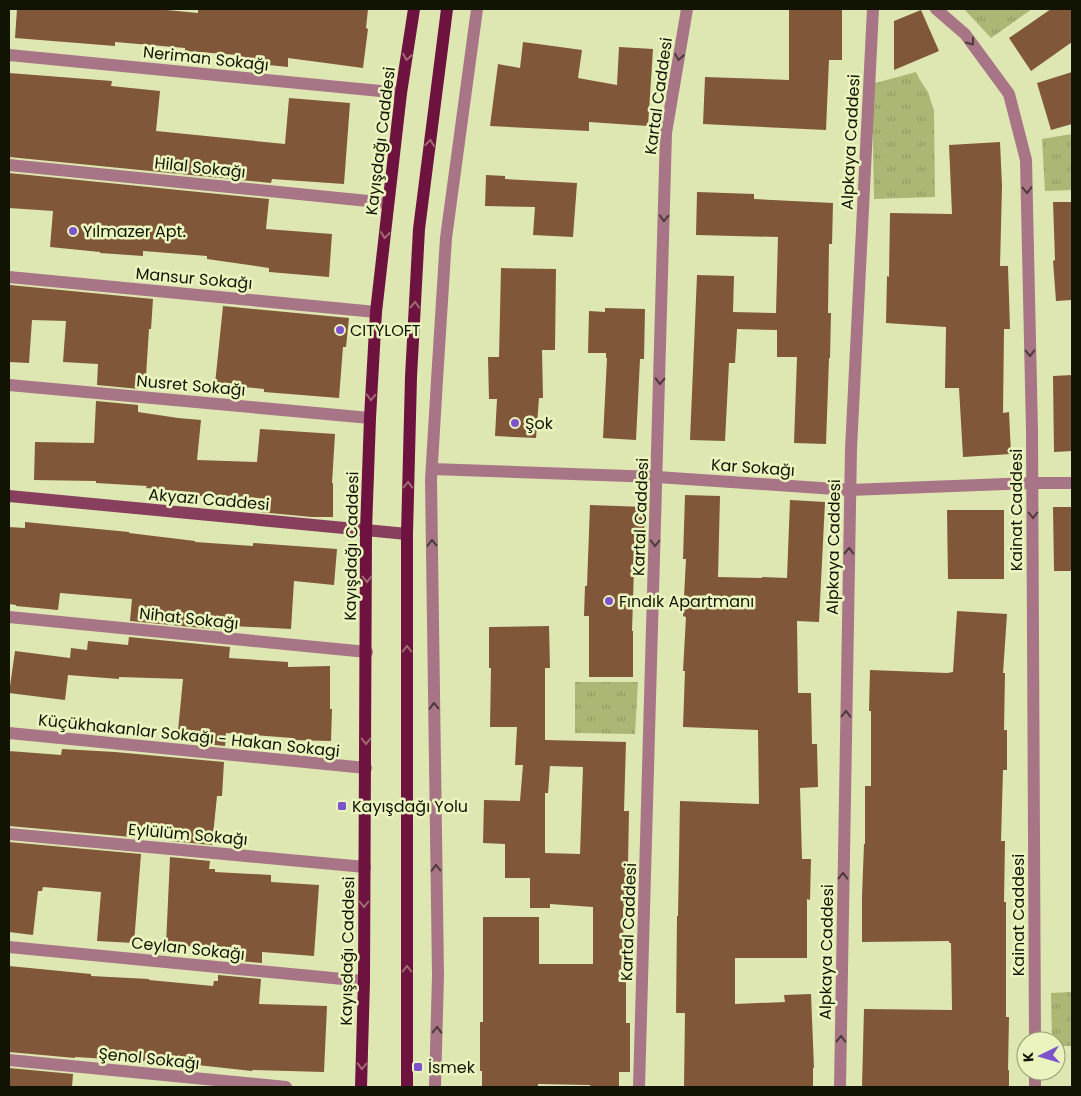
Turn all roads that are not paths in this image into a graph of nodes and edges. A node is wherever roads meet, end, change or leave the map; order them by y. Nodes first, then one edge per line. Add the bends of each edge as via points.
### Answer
1 (414, 9) edge
2 (447, 9) edge
3 (477, 9) edge
4 (687, 9) edge
5 (873, 9) edge
6 (936, 9) edge
7 (9, 55) edge
8 (401, 93) junction
9 (9, 165) edge
10 (388, 203) junction
11 (9, 277) edge
12 (376, 312) junction
13 (9, 385) edge
14 (370, 418) junction
15 (432, 469) junction
16 (657, 477) junction
17 (1032, 483) junction
18 (1072, 483) edge
19 (850, 490) junction
20 (9, 496) edge
21 (366, 530) junction
22 (407, 534) junction
23 (9, 617) edge
24 (366, 652) junction
25 (9, 733) edge
26 (366, 768) junction
27 (9, 834) edge
28 (365, 868) junction
29 (9, 947) edge
30 (364, 981) junction
31 (1035, 1031) edge
32 (9, 1060) edge
33 (435, 1085) edge
34 (286, 1087) edge
35 (361, 1087) edge
36 (407, 1087) edge
37 (639, 1087) edge
38 (840, 1087) edge

1 -> 8 main road, Kayışdağı Caddesi
22 -> 2 main road via 419,229
3 - 15 street via 446,238
4 -> 16 street, Kartal Caddesi via 666,133
5 - 19 street, Alpkaya Caddesi
6 -> 17 street, Kainat Caddesi via 965,34 1009,94 1026,160
7 - 8 street, Neriman Sokağı
8 - 10 main road, Kayışdağı Caddesi
9 - 10 street, Hilal Sokağı
10 -> 12 main road, Kayışdağı Caddesi
11 - 12 street, Mansur Sokağı
12 -> 14 main road, Kayışdağı Caddesi
13 - 14 street, Nusret Sokağı
14 - 21 main road, Kayışdağı Caddesi
15 - 16 street, Kar Sokağı
33 -> 15 street via 438,975
16 - 19 street, Kar Sokağı
16 -> 37 street, Kartal Caddesi
17 - 18 street, Kar Sokağı
17 - 19 street, Kar Sokağı
17 -> 31 street, Kainat Caddesi
38 -> 19 street, Alpkaya Caddesi
20 - 21 street, Akyazı Caddesi
21 - 22 street, Akyazı Caddesi
21 -> 24 main road, Kayışdağı Caddesi
36 -> 22 main road
23 - 24 street, Nihat Sokağı
24 -> 26 main road, Kayışdağı Caddesi
25 - 26 street, Küçükhakanlar Sokağı - Hakan Sokagi
26 - 28 main road, Kayışdağı Caddesi
27 - 28 street, Eylülüm Sokağı
28 -> 30 main road, Kayışdağı Caddesi
29 - 30 street, Ceylan Sokağı
30 -> 35 main road, Kayışdağı Caddesi
32 - 34 street, Şenol Sokağı

